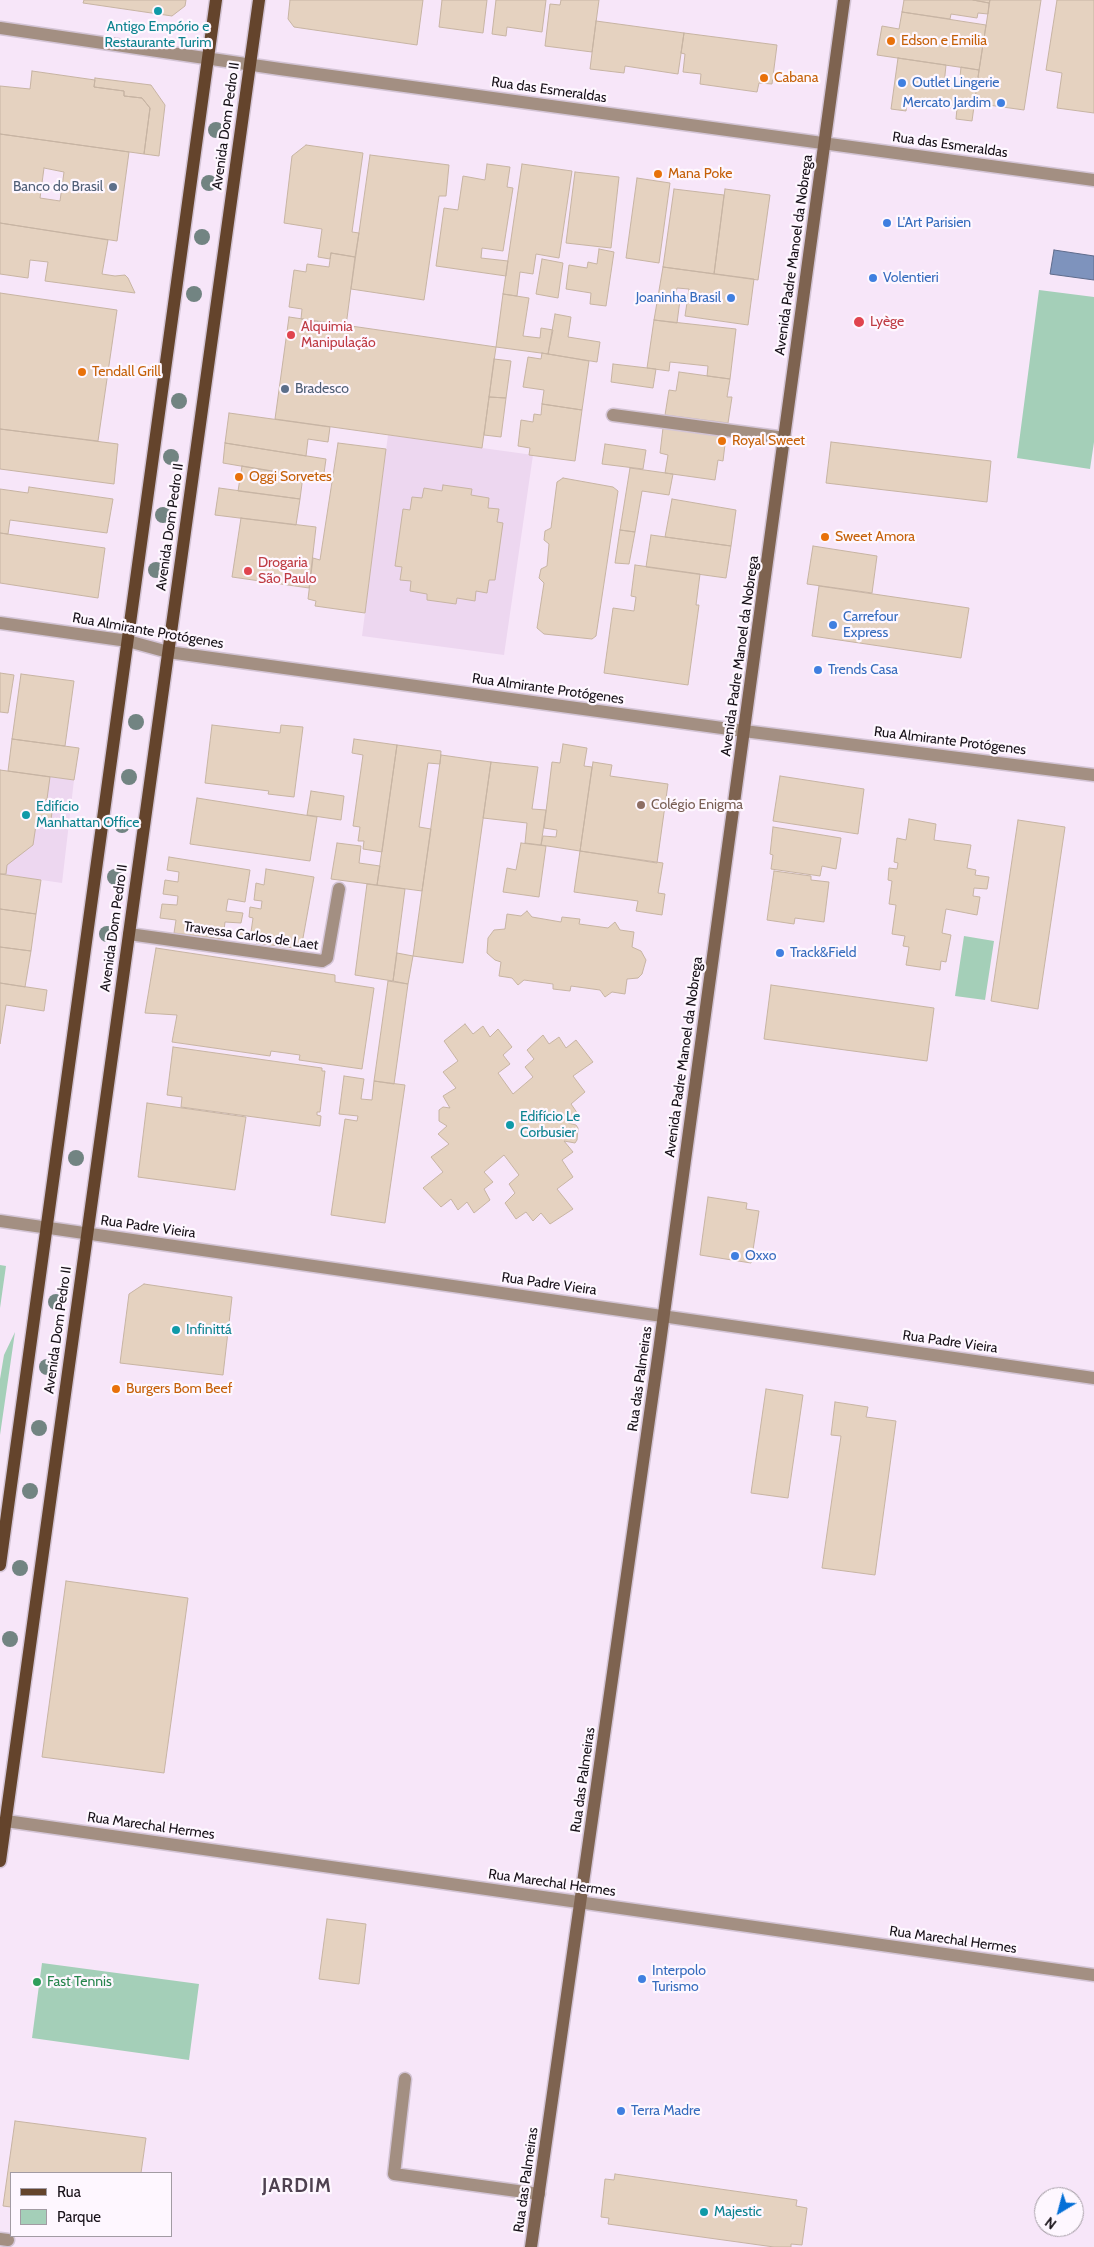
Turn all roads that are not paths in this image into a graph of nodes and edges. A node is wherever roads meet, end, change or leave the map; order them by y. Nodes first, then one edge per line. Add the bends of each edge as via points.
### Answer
1 (216, 0) edge
2 (259, 0) edge
3 (844, 0) edge
4 (0, 28) edge
5 (208, 58) junction
6 (250, 64) junction
7 (825, 143) junction
8 (1094, 180) edge
9 (613, 415) dead end
10 (784, 438) junction
11 (0, 623) edge
12 (128, 641) junction
13 (168, 652) junction
14 (744, 732) junction
15 (1094, 775) edge
16 (339, 889) dead end
17 (129, 934) junction
18 (0, 1222) edge
19 (47, 1228) junction
20 (87, 1233) junction
21 (663, 1316) junction
22 (1094, 1378) edge
23 (0, 1565) edge
24 (6, 1821) junction
25 (0, 1861) edge
26 (580, 1902) junction
27 (1094, 1975) edge
28 (405, 2079) dead end
29 (539, 2194) junction
30 (531, 2247) edge

1 - 5 main road, Avenida Dom Pedro II
2 - 6 main road, Avenida Dom Pedro II
3 - 7 main road, Avenida Padre Manoel da Nobrega
4 - 5 street, Rua das Esmeraldas
5 - 6 street, Rua das Esmeraldas
5 - 12 main road, Avenida Dom Pedro II
6 - 7 street, Rua das Esmeraldas
6 - 13 main road, Avenida Dom Pedro II
7 - 8 street, Rua das Esmeraldas
7 - 10 main road, Avenida Padre Manoel da Nobrega
9 - 10 street
10 - 14 main road, Avenida Padre Manoel da Nobrega
11 - 12 street, Rua Almirante Protógenes
12 - 13 street, Rua Almirante Protógenes
12 - 19 main road, Avenida Dom Pedro II
13 - 14 street, Rua Almirante Protógenes
13 - 17 main road, Avenida Dom Pedro II
14 - 15 street, Rua Almirante Protógenes
14 - 21 main road, Avenida Padre Manoel da Nobrega
16 - 17 street, Travessa Carlos de Laet via 327,958 322,962
17 - 20 main road, Avenida Dom Pedro II
18 - 19 street, Rua Padre Vieira
19 - 20 street, Rua Padre Vieira
19 - 23 main road, Avenida Dom Pedro II
20 - 21 street, Rua Padre Vieira
20 - 24 main road, Avenida Dom Pedro II
21 - 22 street, Rua Padre Vieira
21 - 26 main road, Rua das Palmeiras
24 - 25 main road, Avenida Dom Pedro II
24 - 26 street, Rua Marechal Hermes
26 - 27 street, Rua Marechal Hermes
26 - 29 main road, Rua das Palmeiras
28 - 29 street via 394,2174
29 - 30 main road, Rua das Palmeiras

